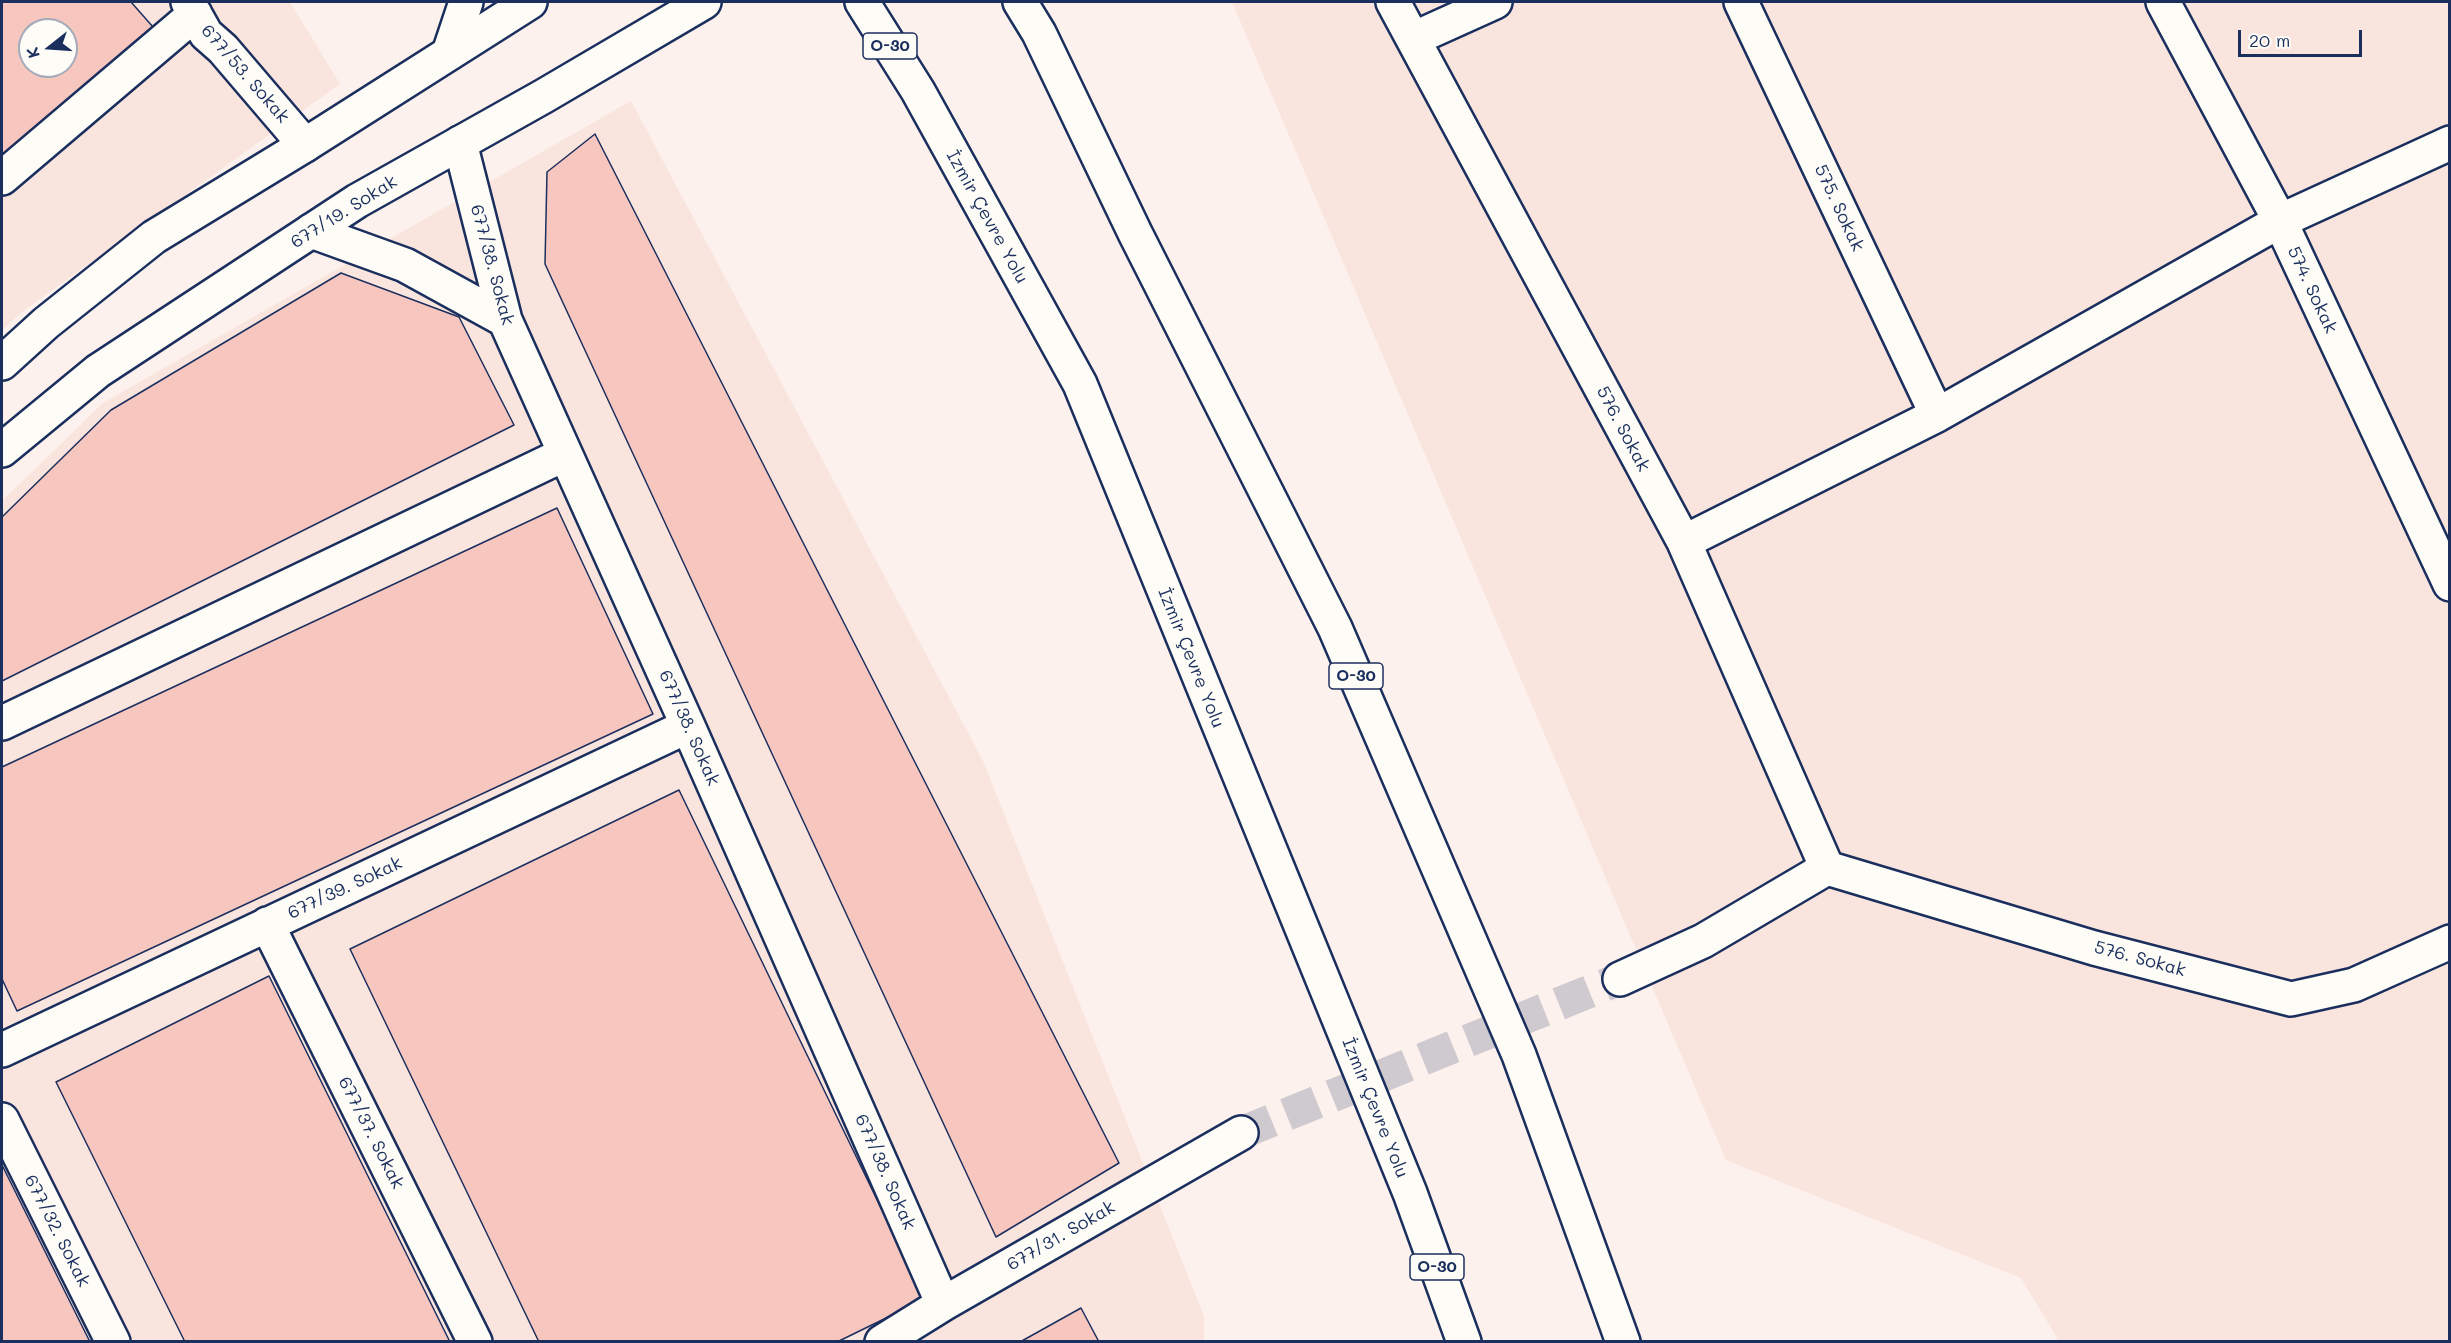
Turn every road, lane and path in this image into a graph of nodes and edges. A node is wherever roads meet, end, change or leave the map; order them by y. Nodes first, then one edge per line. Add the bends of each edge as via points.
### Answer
1 (466, 2) edge
2 (531, 2) edge
3 (704, 2) edge
4 (862, 2) edge
5 (1020, 2) edge
6 (1393, 2) edge
7 (1495, 2) edge
8 (1741, 2) edge
9 (2163, 2) edge
10 (191, 8) edge
11 (1413, 39) junction
12 (449, 53) junction
13 (460, 143) junction
14 (2450, 143) edge
15 (305, 145) junction
16 (2, 178) edge
17 (2280, 221) junction
18 (311, 231) junction
19 (505, 320) junction
20 (2, 363) edge
21 (1937, 415) junction
22 (2, 450) edge
23 (565, 454) junction
24 (1684, 542) junction
25 (2450, 584) edge
26 (2, 723) edge
27 (688, 726) junction
28 (1827, 868) junction
29 (267, 924) junction
30 (2450, 942) edge
31 (1620, 979) tunnel mouth
32 (2, 1050) edge
33 (2, 1120) edge
34 (1241, 1133) tunnel mouth
35 (943, 1304) junction
36 (113, 1341) edge
37 (475, 1341) edge
38 (882, 1341) edge
39 (1464, 1341) edge
40 (1623, 1341) edge

1 - 12 main road
2 - 12 main road
3 - 13 main road, 677/19. Sokak
4 - 39 main road, İzmir Çevre Yolu / O-30 via 918,91 1080,384 1410,1192
5 - 40 main road, O-30 via 1039,33 1135,233 1335,627 1519,1055
6 - 11 main road, 576. Sokak
7 - 11 main road
8 - 21 main road, 575. Sokak
9 - 17 main road, 574. Sokak
10 - 15 main road, 677/53. Sokak via 206,34
10 - 16 main road
11 - 24 main road, 576. Sokak
12 - 15 main road
13 - 18 main road, 677/19. Sokak
13 - 19 main road, 677/38. Sokak
14 - 17 main road
15 - 20 main road via 154,237
17 - 21 main road
17 - 25 main road, 574. Sokak
18 - 19 main road via 405,265
18 - 22 main road, 677/19. Sokak via 98,371
19 - 23 main road, 677/38. Sokak
21 - 24 main road
23 - 26 main road
23 - 27 main road, 677/38. Sokak
24 - 28 main road, 576. Sokak
27 - 29 main road, 677/39. Sokak
27 - 35 main road, 677/38. Sokak
28 - 30 main road, 576. Sokak via 2094,948 2291,999 2354,985
28 - 31 main road via 1703,941
29 - 32 main road, 677/39. Sokak
29 - 37 main road, 677/37. Sokak
33 - 36 main road, 677/32. Sokak
34 - 35 main road, 677/31. Sokak
35 - 38 main road, 677/31. Sokak

